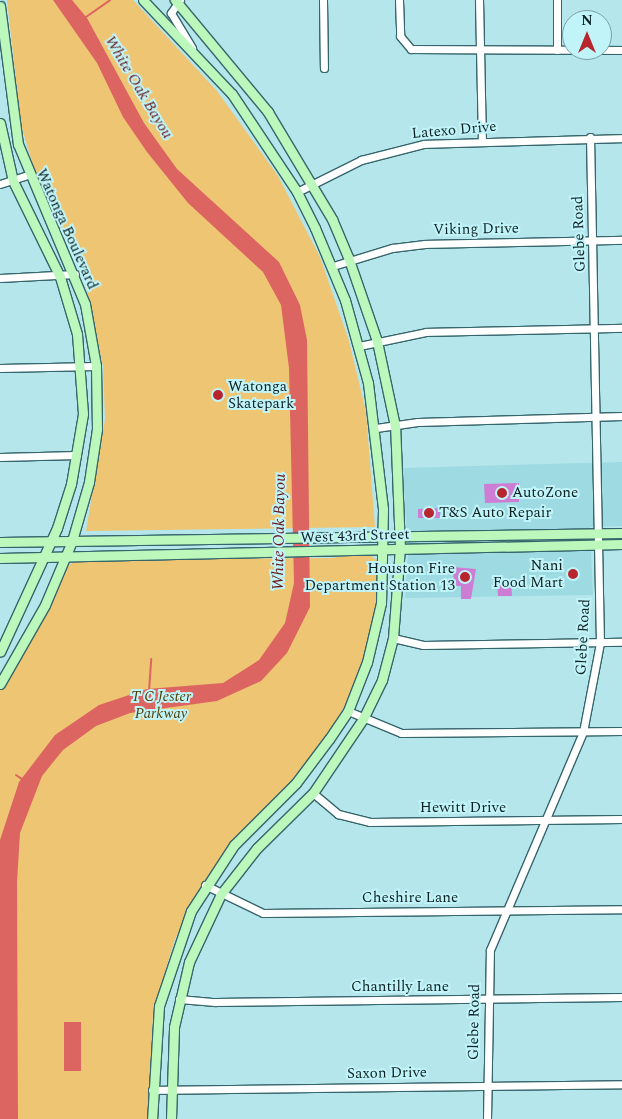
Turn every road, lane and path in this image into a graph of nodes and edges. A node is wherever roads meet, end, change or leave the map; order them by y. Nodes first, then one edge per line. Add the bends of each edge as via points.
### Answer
1 (143, 0) edge
2 (323, 0) edge
3 (399, 0) edge
4 (479, 0) edge
5 (557, 0) edge
6 (178, 1) edge
7 (0, 6) edge
8 (2, 45) edge
9 (192, 48) junction
10 (480, 50) junction
11 (557, 50) junction
12 (622, 50) edge
13 (324, 68) dead end
14 (0, 123) edge
15 (590, 137) junction
16 (622, 138) edge
17 (482, 140) junction
18 (28, 175) junction
19 (13, 181) junction
20 (0, 184) edge
21 (312, 184) junction
22 (297, 192) junction
23 (593, 240) junction
24 (622, 240) edge
25 (350, 260) junction
26 (333, 266) junction
27 (75, 274) junction
28 (0, 278) edge
29 (60, 278) junction
30 (595, 328) junction
31 (622, 328) edge
32 (377, 341) junction
33 (359, 346) junction
34 (82, 366) junction
35 (96, 366) junction
36 (0, 368) edge
37 (622, 416) edge
38 (595, 417) junction
39 (395, 426) junction
40 (376, 428) junction
41 (77, 455) junction
42 (0, 457) edge
43 (598, 533) junction
44 (622, 533) edge
45 (518, 534) junction
46 (468, 535) junction
47 (383, 536) junction
48 (400, 536) junction
49 (212, 538) junction
50 (52, 541) junction
51 (72, 541) junction
52 (0, 542) edge
53 (622, 544) edge
54 (518, 545) junction
55 (598, 545) junction
56 (400, 548) junction
57 (470, 548) junction
58 (383, 549) junction
59 (212, 554) junction
60 (45, 557) junction
61 (65, 557) junction
62 (0, 558) edge
63 (393, 638) junction
64 (2, 642) edge
65 (600, 642) junction
66 (622, 642) edge
67 (0, 652) edge
68 (0, 684) edge
69 (348, 711) junction
70 (363, 719) junction
71 (622, 731) edge
72 (583, 732) junction
73 (313, 794) junction
74 (622, 819) edge
75 (546, 821) junction
76 (205, 885) junction
77 (220, 894) junction
78 (622, 909) edge
79 (503, 912) junction
80 (622, 997) edge
81 (179, 998) junction
82 (486, 1001) junction
83 (622, 1084) edge
84 (486, 1085) junction
85 (152, 1090) junction
86 (170, 1090) junction
87 (152, 1119) edge
88 (171, 1119) edge
89 (486, 1119) edge

1 - 9 main road
2 - 13 street
3 - 10 street via 400,36 406,46 418,50
4 - 10 street
5 - 11 street
6 - 9 street via 171,13
6 - 21 main road via 268,112
7 - 8 main road, Watonga Boulevard
8 - 18 main road, Watonga Boulevard via 12,115
9 - 22 main road via 232,94
10 - 11 street
10 - 17 street
11 - 12 street
14 - 19 main road, Watonga Boulevard
15 - 16 street, Latexo Drive
15 - 17 street, Latexo Drive
15 - 23 street, Glebe Road
17 - 21 street, Latexo Drive via 424,144 361,160
18 - 19 street
18 - 27 main road, Watonga Boulevard
19 - 20 street
19 - 29 main road, Watonga Boulevard
21 - 22 street, Latexo Drive
21 - 25 main road
22 - 26 main road
23 - 24 street, Viking Drive
23 - 25 street, Viking Drive via 426,244
23 - 30 street, Glebe Road
25 - 26 street, Viking Drive
25 - 32 main road
26 - 33 main road
27 - 29 street
27 - 35 main road, Watonga Boulevard
28 - 29 street
29 - 34 main road, Watonga Boulevard
30 - 31 street
30 - 32 street via 426,332
30 - 38 street, Glebe Road
32 - 33 street
32 - 39 main road
33 - 40 main road
34 - 35 street
34 - 36 street
34 - 41 main road, Watonga Boulevard via 83,414
35 - 51 main road, Watonga Boulevard via 93,457
37 - 38 street
38 - 39 street
38 - 43 street, Glebe Road
39 - 40 street
39 - 48 main road
40 - 47 main road
41 - 42 street
41 - 50 main road, Watonga Boulevard
43 - 44 main road, West 43rd Street
43 - 45 main road, West 43rd Street
43 - 55 street, Glebe Road
45 - 46 main road, West 43rd Street
45 - 54 main road
46 - 48 main road, West 43rd Street
46 - 57 main road
47 - 48 main road, West 43rd Street
47 - 49 main road, West 43rd Street
47 - 58 main road
48 - 56 main road
49 - 51 main road, West 43rd Street
49 - 59 main road
50 - 51 main road, West 43rd Street
50 - 52 main road, West 43rd Street
50 - 60 main road, Watonga Boulevard
51 - 61 main road, Watonga Boulevard
53 - 55 main road, West 43rd Street
54 - 55 main road, West 43rd Street
54 - 57 main road, West 43rd Street
55 - 65 street, Glebe Road
56 - 57 main road, West 43rd Street
56 - 58 main road, West 43rd Street
56 - 63 main road
58 - 59 main road, West 43rd Street
58 - 69 main road via 376,632
59 - 61 main road, West 43rd Street
60 - 61 main road, West 43rd Street
60 - 62 main road, West 43rd Street
60 - 64 main road, Watonga Boulevard
61 - 68 main road, Watonga Boulevard via 45,604
63 - 65 street via 422,645
63 - 70 main road via 382,680
64 - 67 main road, Watonga Boulevard
65 - 66 street
65 - 72 street, Glebe Road
69 - 70 street
69 - 76 main road via 296,783 239,839
70 - 72 street via 401,733
70 - 73 main road
71 - 72 street
72 - 75 street, Glebe Road
73 - 75 street, Hewitt Drive via 338,814 370,822
73 - 77 main road via 256,848
74 - 75 street, Hewitt Drive
75 - 79 street, Glebe Road
76 - 77 street, Cheshire Lane
76 - 85 main road via 167,970 154,1029
77 - 79 street, Cheshire Lane via 263,913
77 - 81 main road via 189,962
78 - 79 street, Cheshire Lane
79 - 82 street, Glebe Road via 490,950
80 - 82 street, Chantilly Lane
81 - 82 street, Chantilly Lane
81 - 86 main road
82 - 84 street, Glebe Road
83 - 84 street, Saxon Drive
84 - 86 street, Saxon Drive
84 - 89 street, Glebe Road
85 - 86 street, Saxon Drive
85 - 87 main road
86 - 88 main road

